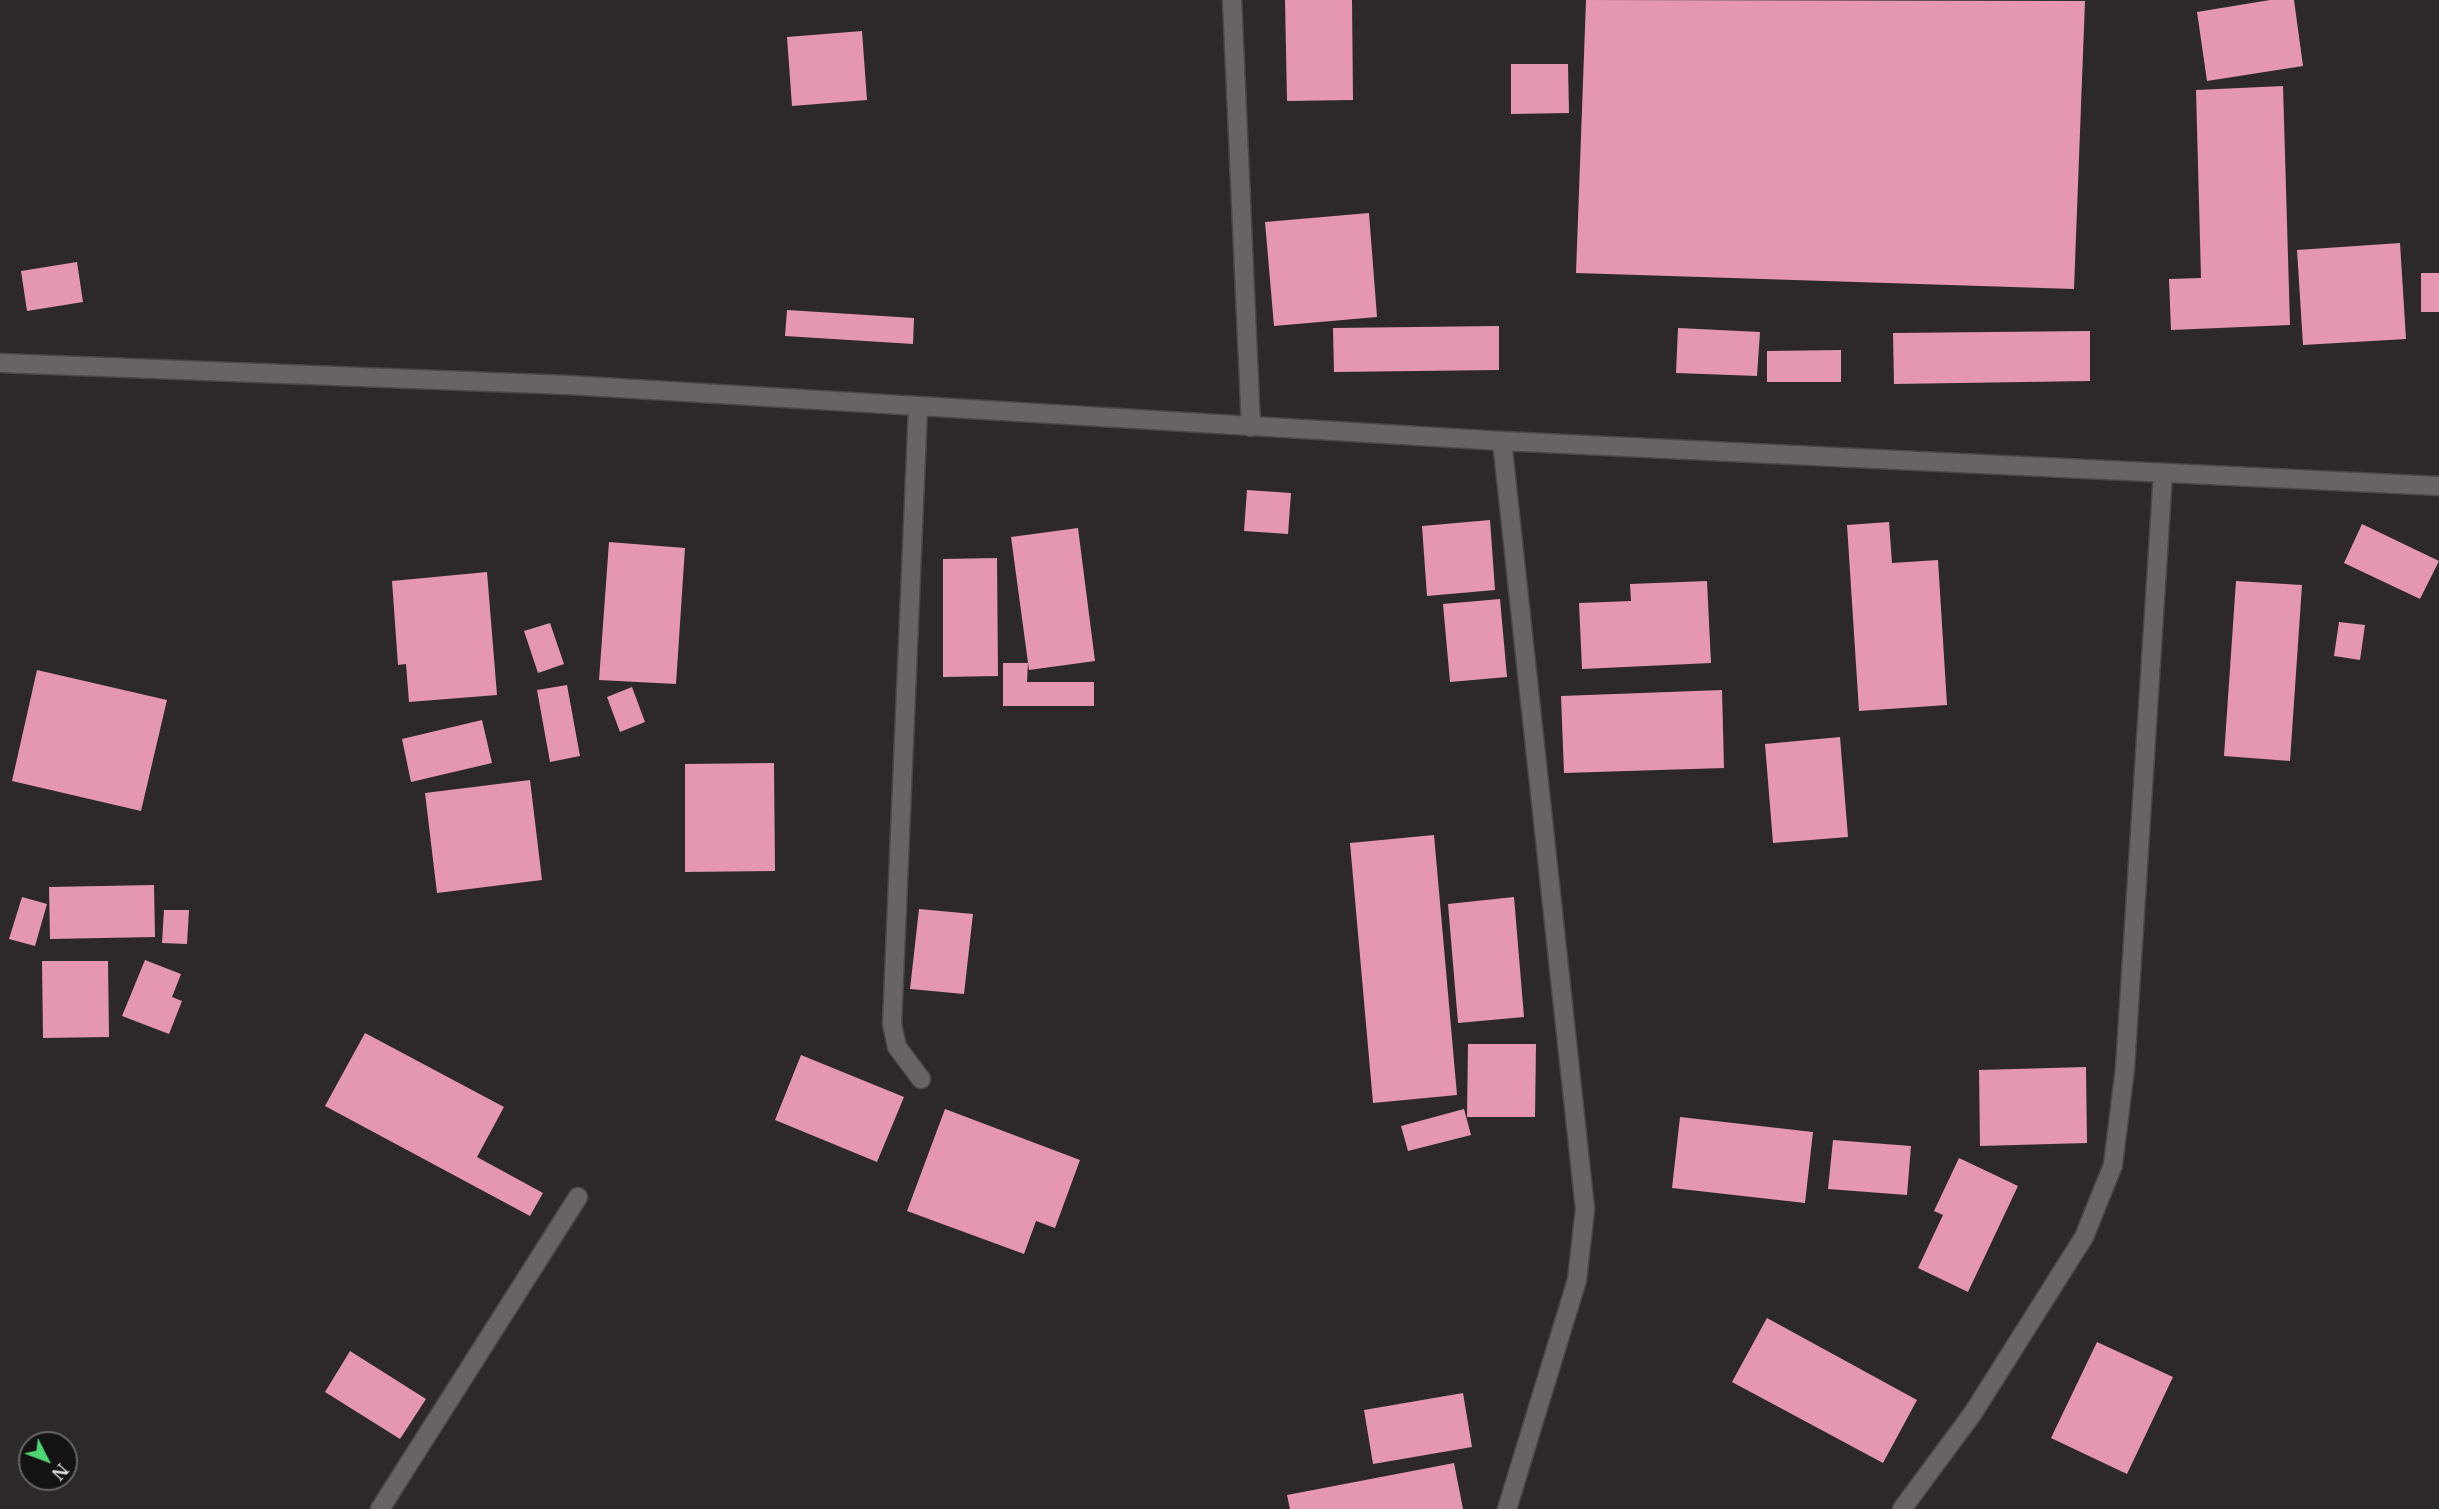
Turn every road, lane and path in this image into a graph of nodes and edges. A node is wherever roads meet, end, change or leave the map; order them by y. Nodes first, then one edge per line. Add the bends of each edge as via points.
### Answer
1 (1232, 0) edge
2 (0, 363) edge
3 (918, 407) junction
4 (1251, 427) junction
5 (1502, 441) junction
6 (2163, 473) junction
7 (2439, 486) edge
8 (921, 1079) dead end
9 (578, 1197) dead end
10 (380, 1509) edge
11 (1507, 1509) edge
12 (1902, 1509) edge

1 - 4 street
2 - 3 street via 568,385
3 - 4 street
3 - 8 street via 892,1024 897,1047
4 - 5 street
5 - 6 street
5 - 11 street via 1586,1209 1577,1280
6 - 7 street
6 - 12 street via 2125,1068 2113,1165 2084,1237 1973,1413
9 - 10 street

